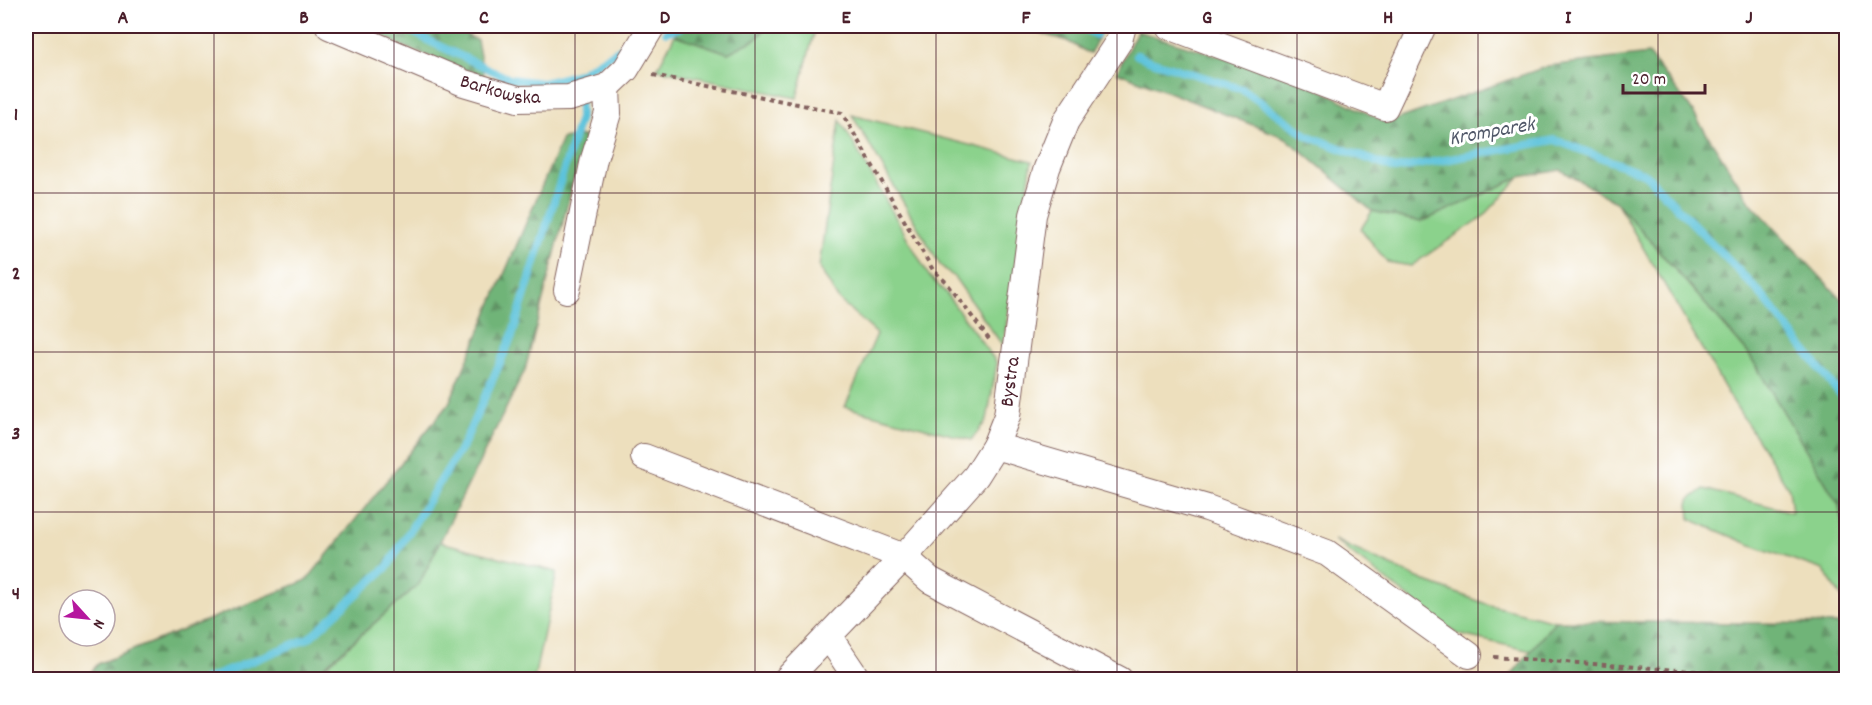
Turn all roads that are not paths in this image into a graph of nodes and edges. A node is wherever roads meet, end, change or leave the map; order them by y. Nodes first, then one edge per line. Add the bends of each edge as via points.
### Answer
1 (329, 26) edge
2 (652, 26) edge
3 (1123, 26) edge
4 (1169, 26) edge
5 (1423, 26) edge
6 (601, 89) junction
7 (567, 290) dead end
8 (995, 446) junction
9 (644, 457) dead end
10 (904, 557) junction
11 (829, 637) junction
12 (1469, 655) road end
13 (786, 680) edge
14 (858, 680) edge
15 (1120, 680) edge

1 - 6 street, Barkowska via 474,86 518,99 569,98
2 - 6 street via 626,69
3 - 8 street, Bystra via 1119,41 1066,121 1047,168 1033,215 1007,416
4 - 5 street via 1385,107
6 - 7 street via 608,113 594,159
8 - 10 street, Bystra via 976,476
8 - 12 street via 1208,508 1327,553
9 - 10 street
10 - 11 street, Bystra
10 - 15 street via 930,580
11 - 13 street, Bystra
11 - 14 street

